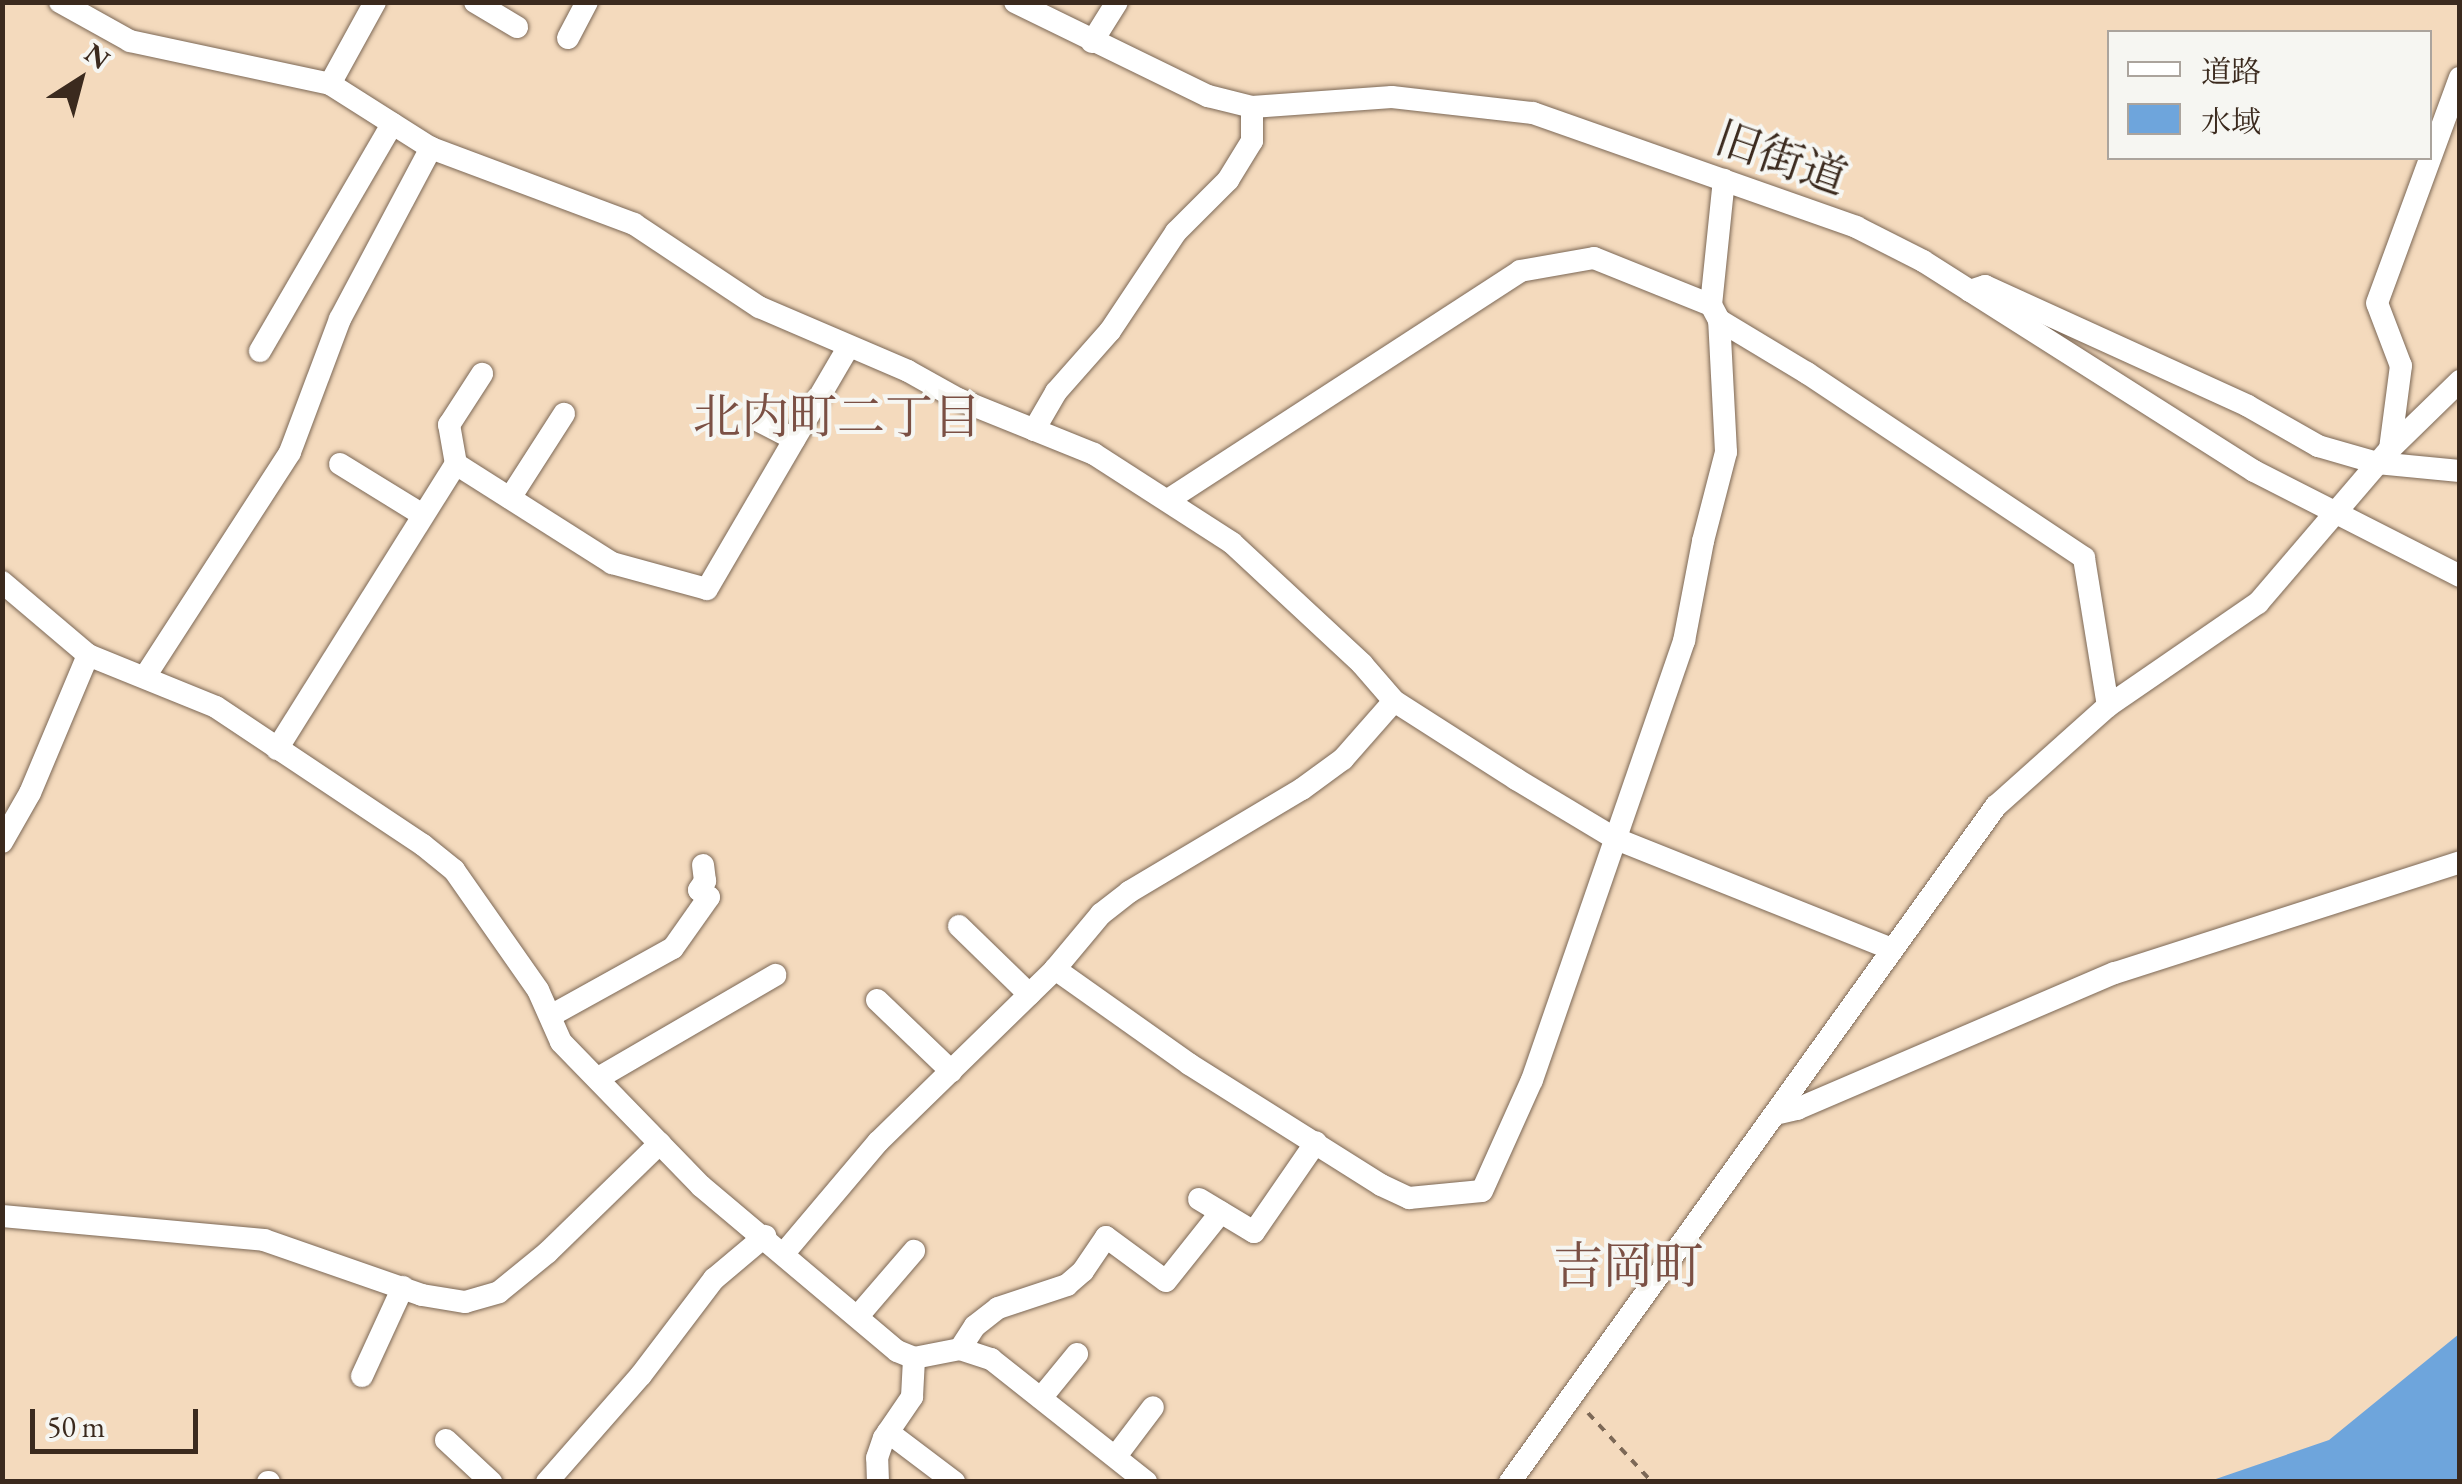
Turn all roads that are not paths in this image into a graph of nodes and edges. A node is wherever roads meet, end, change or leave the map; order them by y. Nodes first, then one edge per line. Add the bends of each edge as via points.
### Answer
1 (60, 2) edge
2 (375, 2) edge
3 (475, 2) edge
4 (1015, 2) edge
5 (1117, 2) edge
6 (516, 27) dead end
7 (1092, 42) junction
8 (2460, 78) edge
9 (330, 84) junction
10 (1252, 107) junction
11 (392, 124) junction
12 (431, 148) junction
13 (2432, 154) edge
14 (2430, 160) edge
15 (1724, 180) junction
16 (1970, 291) junction
17 (1715, 312) junction
18 (847, 348) junction
19 (260, 351) dead end
20 (482, 374) dead end
21 (2460, 380) edge
22 (564, 414) dead end
23 (757, 420) dead end
24 (1034, 430) junction
25 (794, 439) junction
26 (2384, 456) junction
27 (340, 464) dead end
28 (456, 464) junction
29 (2460, 472) edge
30 (510, 498) junction
31 (1168, 500) junction
32 (2331, 514) junction
33 (423, 516) junction
34 (2460, 576) edge
35 (2, 582) edge
36 (88, 655) junction
37 (146, 675) junction
38 (1394, 701) junction
39 (2108, 706) junction
40 (278, 748) junction
41 (1614, 838) junction
42 (2, 842) edge
43 (2460, 862) edge
44 (702, 864) dead end
45 (959, 926) dead end
46 (1889, 948) junction
47 (1055, 969) junction
48 (775, 975) dead end
49 (1030, 994) junction
50 (877, 1000) dead end
51 (552, 1014) junction
52 (951, 1071) junction
53 (600, 1077) junction
54 (1775, 1114) junction
55 (1316, 1142) junction
56 (660, 1143) junction
57 (1199, 1199) dead end
58 (1221, 1212) junction
59 (2, 1216) edge
60 (765, 1236) junction
61 (914, 1251) dead end
62 (785, 1252) junction
63 (409, 1290) junction
64 (858, 1316) junction
65 (960, 1349) junction
66 (1077, 1354) dead end
67 (914, 1358) junction
68 (370, 1378) dead end
69 (1041, 1398) junction
70 (1154, 1407) dead end
71 (888, 1432) junction
72 (446, 1440) dead end
73 (1116, 1456) junction
74 (490, 1482) edge
75 (547, 1482) edge
76 (878, 1482) edge
77 (954, 1482) edge
78 (1146, 1482) edge
79 (1510, 1482) edge

1 - 9 street via 130,41
2 - 9 street
3 - 6 street
4 - 7 street, 旧街道
5 - 7 street
7 - 10 street, 旧街道 via 1208,96
8 - 13 street
9 - 11 street
10 - 15 street, 旧街道 via 1392,97 1533,113
10 - 24 street via 1252,142 1228,180 1176,232
11 - 12 street
11 - 19 street
12 - 18 street via 634,224 759,307
12 - 37 street via 340,319 290,452
14 - 26 street via 2377,303 2401,366
15 - 16 street, 旧街道 via 1856,226
15 - 17 street
16 - 26 street via 1985,286 2248,406 2318,446
16 - 32 street, 旧街道
17 - 31 street via 1594,258 1520,272
17 - 39 street via 2084,558
17 - 41 street via 1726,452 1684,641
18 - 24 street
18 - 25 street
20 - 28 street via 450,426
21 - 26 street
22 - 30 street
23 - 25 street
24 - 31 street via 1094,454
25 - 30 street via 708,589 612,563
26 - 29 street
26 - 32 street
27 - 33 street
28 - 30 street
28 - 33 street
31 - 38 street via 1232,543
32 - 34 street, 旧街道
32 - 39 street via 2258,603
33 - 40 street
35 - 36 street
36 - 37 street
36 - 42 street
37 - 40 street via 216,707
38 - 41 street
38 - 47 street via 1343,759 1302,789 1101,914
39 - 46 street via 1996,806
40 - 51 street via 454,870
41 - 46 street
41 - 55 street via 1532,1080 1482,1191 1409,1198
43 - 54 street via 2114,973
44 - 51 street via 699,890 709,897 673,948
45 - 49 street
46 - 54 street
47 - 49 street
47 - 55 street via 1189,1064
48 - 53 street
49 - 52 street
50 - 52 street
51 - 53 street via 562,1042
52 - 62 street via 878,1142
53 - 56 street
54 - 79 street
55 - 58 street via 1254,1232
56 - 60 street via 701,1186
56 - 63 street via 499,1292 465,1302
57 - 58 street
58 - 65 street via 1166,1281 1106,1238 1067,1285 998,1308
59 - 63 street via 264,1240
60 - 62 street
60 - 75 street via 714,1279
61 - 64 street
62 - 64 street
63 - 68 street
64 - 67 street
65 - 67 street
65 - 69 street via 991,1359
66 - 69 street
67 - 71 street via 912,1396
69 - 73 street
70 - 73 street
71 - 76 street via 877,1458
71 - 77 street
72 - 74 street
73 - 78 street

